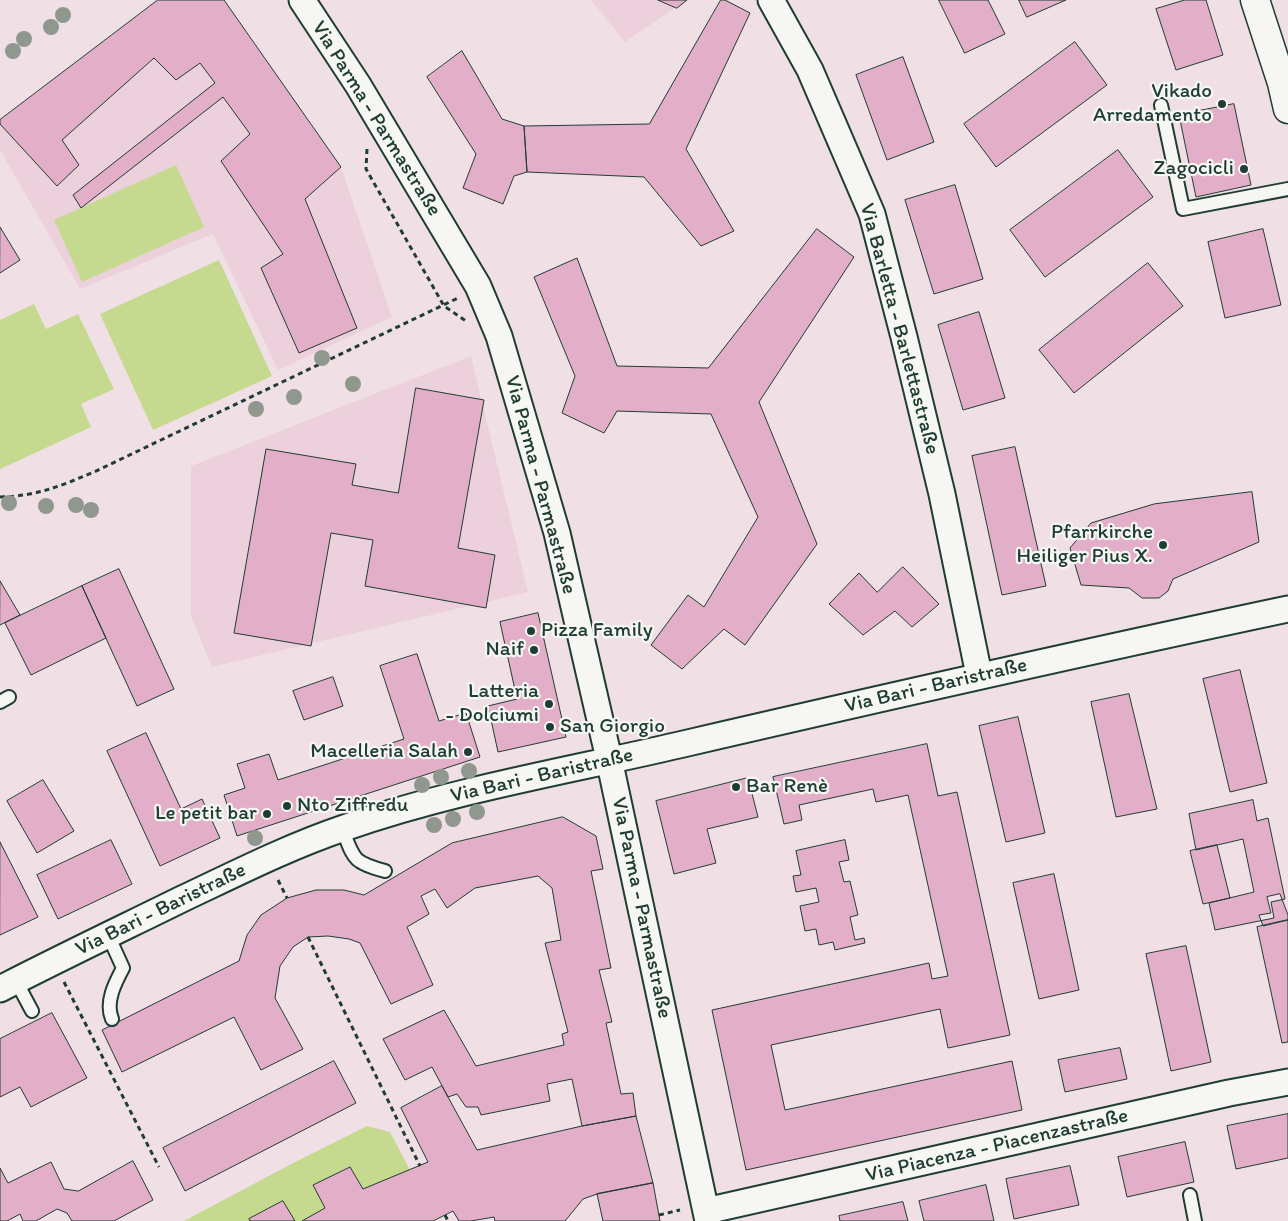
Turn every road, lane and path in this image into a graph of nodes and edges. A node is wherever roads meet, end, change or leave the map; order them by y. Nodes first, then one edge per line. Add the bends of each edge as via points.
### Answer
1 (302, 0) edge
2 (771, 0) edge
3 (1255, 0) edge
4 (1161, 105) dead end
5 (1288, 109) edge
6 (367, 145) dead end
7 (1288, 189) edge
8 (478, 286) junction
9 (444, 306) junction
10 (474, 326) dead end
11 (0, 497) edge
12 (1288, 609) edge
13 (979, 675) junction
14 (609, 759) junction
15 (342, 828) junction
16 (385, 871) dead end
17 (108, 935) junction
18 (308, 937) dead end
19 (53, 962) junction
20 (8, 985) edge
21 (32, 1011) dead end
22 (112, 1019) dead end
23 (1288, 1082) edge
24 (420, 1166) dead end
25 (159, 1167) dead end
26 (1190, 1195) dead end
27 (700, 1214) edge
28 (445, 1215) dead end
29 (659, 1215) dead end
30 (448, 1221) edge
31 (1195, 1221) edge

1 - 8 street, Via Parma - Parmastraße via 358,85
2 - 13 street, Via Barletta - Barlettastraße via 810,70 872,214 942,494
3 - 5 main road
4 - 7 lane via 1183,209
6 - 9 path via 366,170
8 - 9 path
8 - 14 street, Via Parma - Parmastraße via 499,336 557,533
9 - 10 path
9 - 11 path via 94,472 49,491
12 - 13 street, Via Bari - Baristraße
13 - 14 street, Via Bari - Baristraße
14 - 15 street, Via Bari - Baristraße via 456,794
14 - 27 street, Via Parma - Parmastraße
15 - 16 lane via 354,858 368,867
15 - 17 street, Via Bari - Baristraße via 259,862
17 - 19 street, Via Bari - Baristraße
17 - 22 lane via 123,968 113,987 109,1012
18 - 24 path
19 - 20 street, Via Bari - Baristraße
19 - 25 path
20 - 21 lane
23 - 27 street, Via Piacenza - Piacenzastraße
26 - 31 lane
27 - 29 path
28 - 30 path

